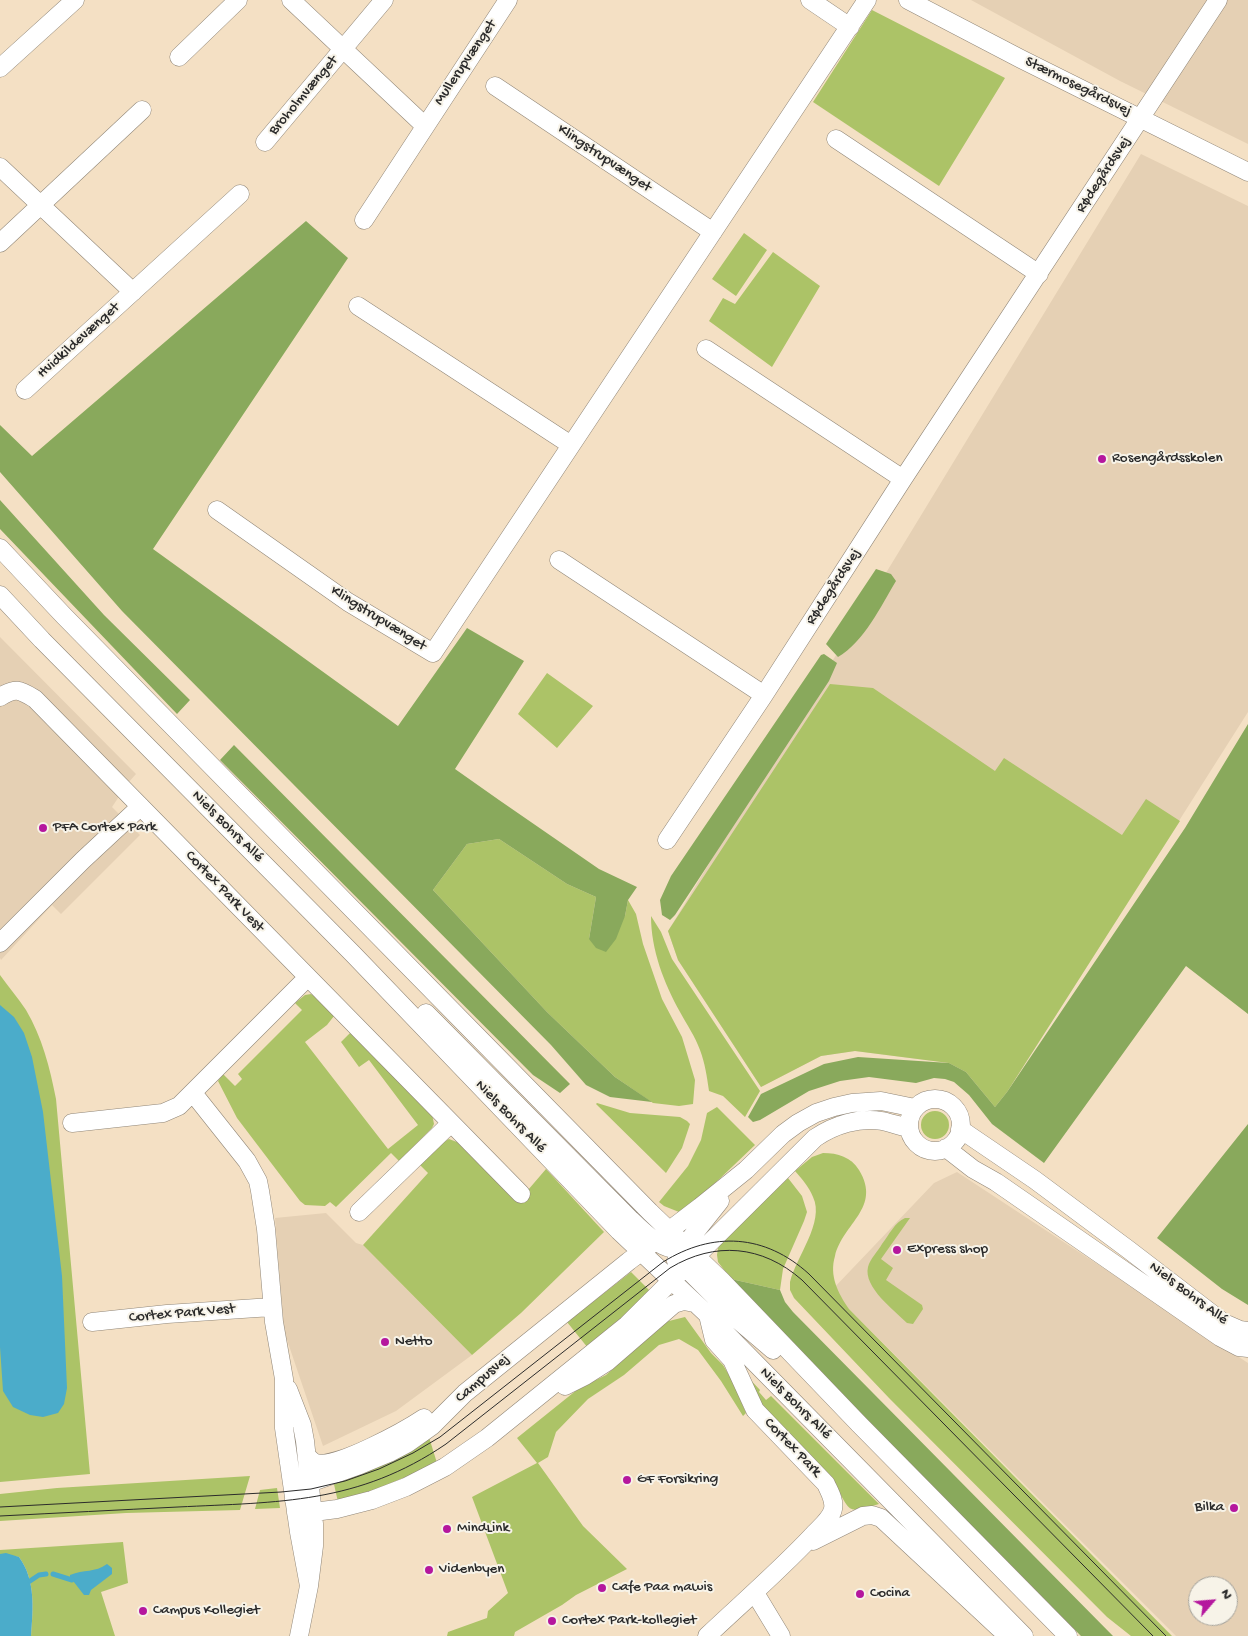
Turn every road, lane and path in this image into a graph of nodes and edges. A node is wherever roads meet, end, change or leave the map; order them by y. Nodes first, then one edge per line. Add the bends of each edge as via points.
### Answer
1 (75, 0) edge
2 (238, 0) edge
3 (291, 0) edge
4 (384, 0) edge
5 (508, 0) edge
6 (810, 0) edge
7 (867, 0) edge
8 (908, 0) edge
9 (1218, 0) edge
10 (850, 27) junction
11 (344, 50) junction
12 (179, 57) dead end
13 (0, 68) edge
14 (495, 86) dead end
15 (142, 110) dead end
16 (1141, 118) junction
17 (425, 126) junction
18 (836, 139) dead end
19 (265, 142) dead end
20 (0, 167) edge
21 (1248, 172) edge
22 (240, 194) dead end
23 (41, 206) junction
24 (364, 220) dead end
25 (713, 232) junction
26 (0, 243) edge
27 (1039, 274) junction
28 (133, 292) junction
29 (358, 306) dead end
30 (706, 349) dead end
31 (25, 390) dead end
32 (571, 445) junction
33 (903, 478) junction
34 (217, 510) dead end
35 (0, 548) edge
36 (559, 560) dead end
37 (0, 595) edge
38 (764, 695) junction
39 (0, 697) edge
40 (140, 806) junction
41 (667, 840) dead end
42 (0, 943) edge
43 (353, 954) junction
44 (308, 977) junction
45 (193, 1093) junction
46 (915, 1108) junction
47 (72, 1123) dead end
48 (451, 1123) junction
49 (909, 1128) junction
50 (960, 1129) junction
51 (946, 1148) junction
52 (746, 1170) junction
53 (521, 1194) dead end
54 (359, 1212) dead end
55 (670, 1230) junction
56 (656, 1241) junction
57 (641, 1252) junction
58 (683, 1264) junction
59 (694, 1303) junction
60 (272, 1307) junction
61 (708, 1315) junction
62 (92, 1322) dead end
63 (1248, 1331) edge
64 (1248, 1348) edge
65 (284, 1379) junction
66 (465, 1393) junction
67 (531, 1403) junction
68 (307, 1456) junction
69 (310, 1484) junction
70 (295, 1506) junction
71 (314, 1513) junction
72 (802, 1547) junction
73 (309, 1586) junction
74 (755, 1593) junction
75 (299, 1636) edge
76 (707, 1636) edge
77 (781, 1636) edge
78 (1010, 1636) edge
79 (1024, 1636) edge
80 (1068, 1636) edge

1 - 13 street
2 - 12 street
3 - 11 street, Broholmvænget
4 - 11 street
5 - 17 street, Mullerupvænget
6 - 10 street
7 - 10 street, Klingstrupvænget
8 - 16 street, Stærmosegårdsvej
9 - 16 street, Rødegårdsvej
10 - 25 street, Klingstrupvænget
11 - 17 street, Broholmvænget
11 - 19 street, Broholmvænget
14 - 25 street, Klingstrupvænget
15 - 23 street
16 - 21 street, Stærmosegårdsvej
16 - 27 street, Rødegårdsvej
17 - 24 street
18 - 27 street
20 - 23 street, Hvidkildevænget
22 - 28 street, Hvidkildevænget
23 - 26 street
23 - 28 street, Hvidkildevænget
25 - 32 street, Klingstrupvænget
27 - 33 street, Rødegårdsvej
28 - 31 street, Hvidkildevænget
29 - 32 street
30 - 33 street
32 - 34 street, Klingstrupvænget via 433,654 348,602
33 - 38 street, Rødegårdsvej
35 - 55 street, Niels Bohrs Allé
36 - 38 street
37 - 43 street, Niels Bohrs Allé
38 - 41 street, Rødegårdsvej
39 - 40 street, Cortex Park Vest via 10,691 21,690 35,699
40 - 42 street
40 - 44 street, Cortex Park Vest
43 - 56 street via 385,972 631,1220
43 - 57 street, Niels Bohrs Allé
44 - 45 street
44 - 48 street, Cortex Park Vest
45 - 47 street via 179,1106 163,1113
45 - 60 street via 247,1161 258,1182 264,1209
46 - 49 street
46 - 50 street via 923,1102 941,1099 957,1111
46 - 52 street via 881,1101 852,1103 816,1113 783,1134
48 - 53 street, Cortex Park Vest
48 - 54 street
49 - 51 street via 914,1141 922,1147 930,1150
49 - 58 street via 882,1121 856,1121 826,1131 806,1146
50 - 51 street via 953,1144
50 - 63 street, Niels Bohrs Allé via 1035,1180 1224,1323
51 - 64 street, Niels Bohrs Allé via 1220,1337
52 - 55 street
52 - 58 street
55 - 56 street, Campusvej
55 - 58 street, Niels Bohrs Allé
56 - 57 street, Campusvej
56 - 58 street via 676,1250
57 - 58 street, Niels Bohrs Allé
57 - 66 street, Campusvej
58 - 59 street, Niels Bohrs Allé
58 - 67 street via 627,1325
58 - 80 street, Niels Bohrs Allé via 859,1424
59 - 61 street, Niels Bohrs Allé
59 - 67 street via 674,1304 607,1362
60 - 62 street, Cortex Park Vest
60 - 65 street
61 - 72 street, Cortex Park via 714,1340 732,1360 755,1410 826,1484 833,1498 833,1509 828,1518
61 - 79 street, Niels Bohrs Allé
65 - 68 street via 302,1425
65 - 70 street via 284,1428
66 - 68 street via 370,1448 318,1464
66 - 69 street, Campusvej via 432,1426 408,1443
67 - 71 street via 487,1438 427,1477 372,1500
68 - 69 street
69 - 70 street
69 - 71 street
70 - 71 street via 306,1514
70 - 73 street
71 - 73 street
72 - 74 street, Cortex Park
72 - 78 street via 862,1516 881,1518
73 - 75 street
74 - 76 street, Cortex Park
74 - 77 street

